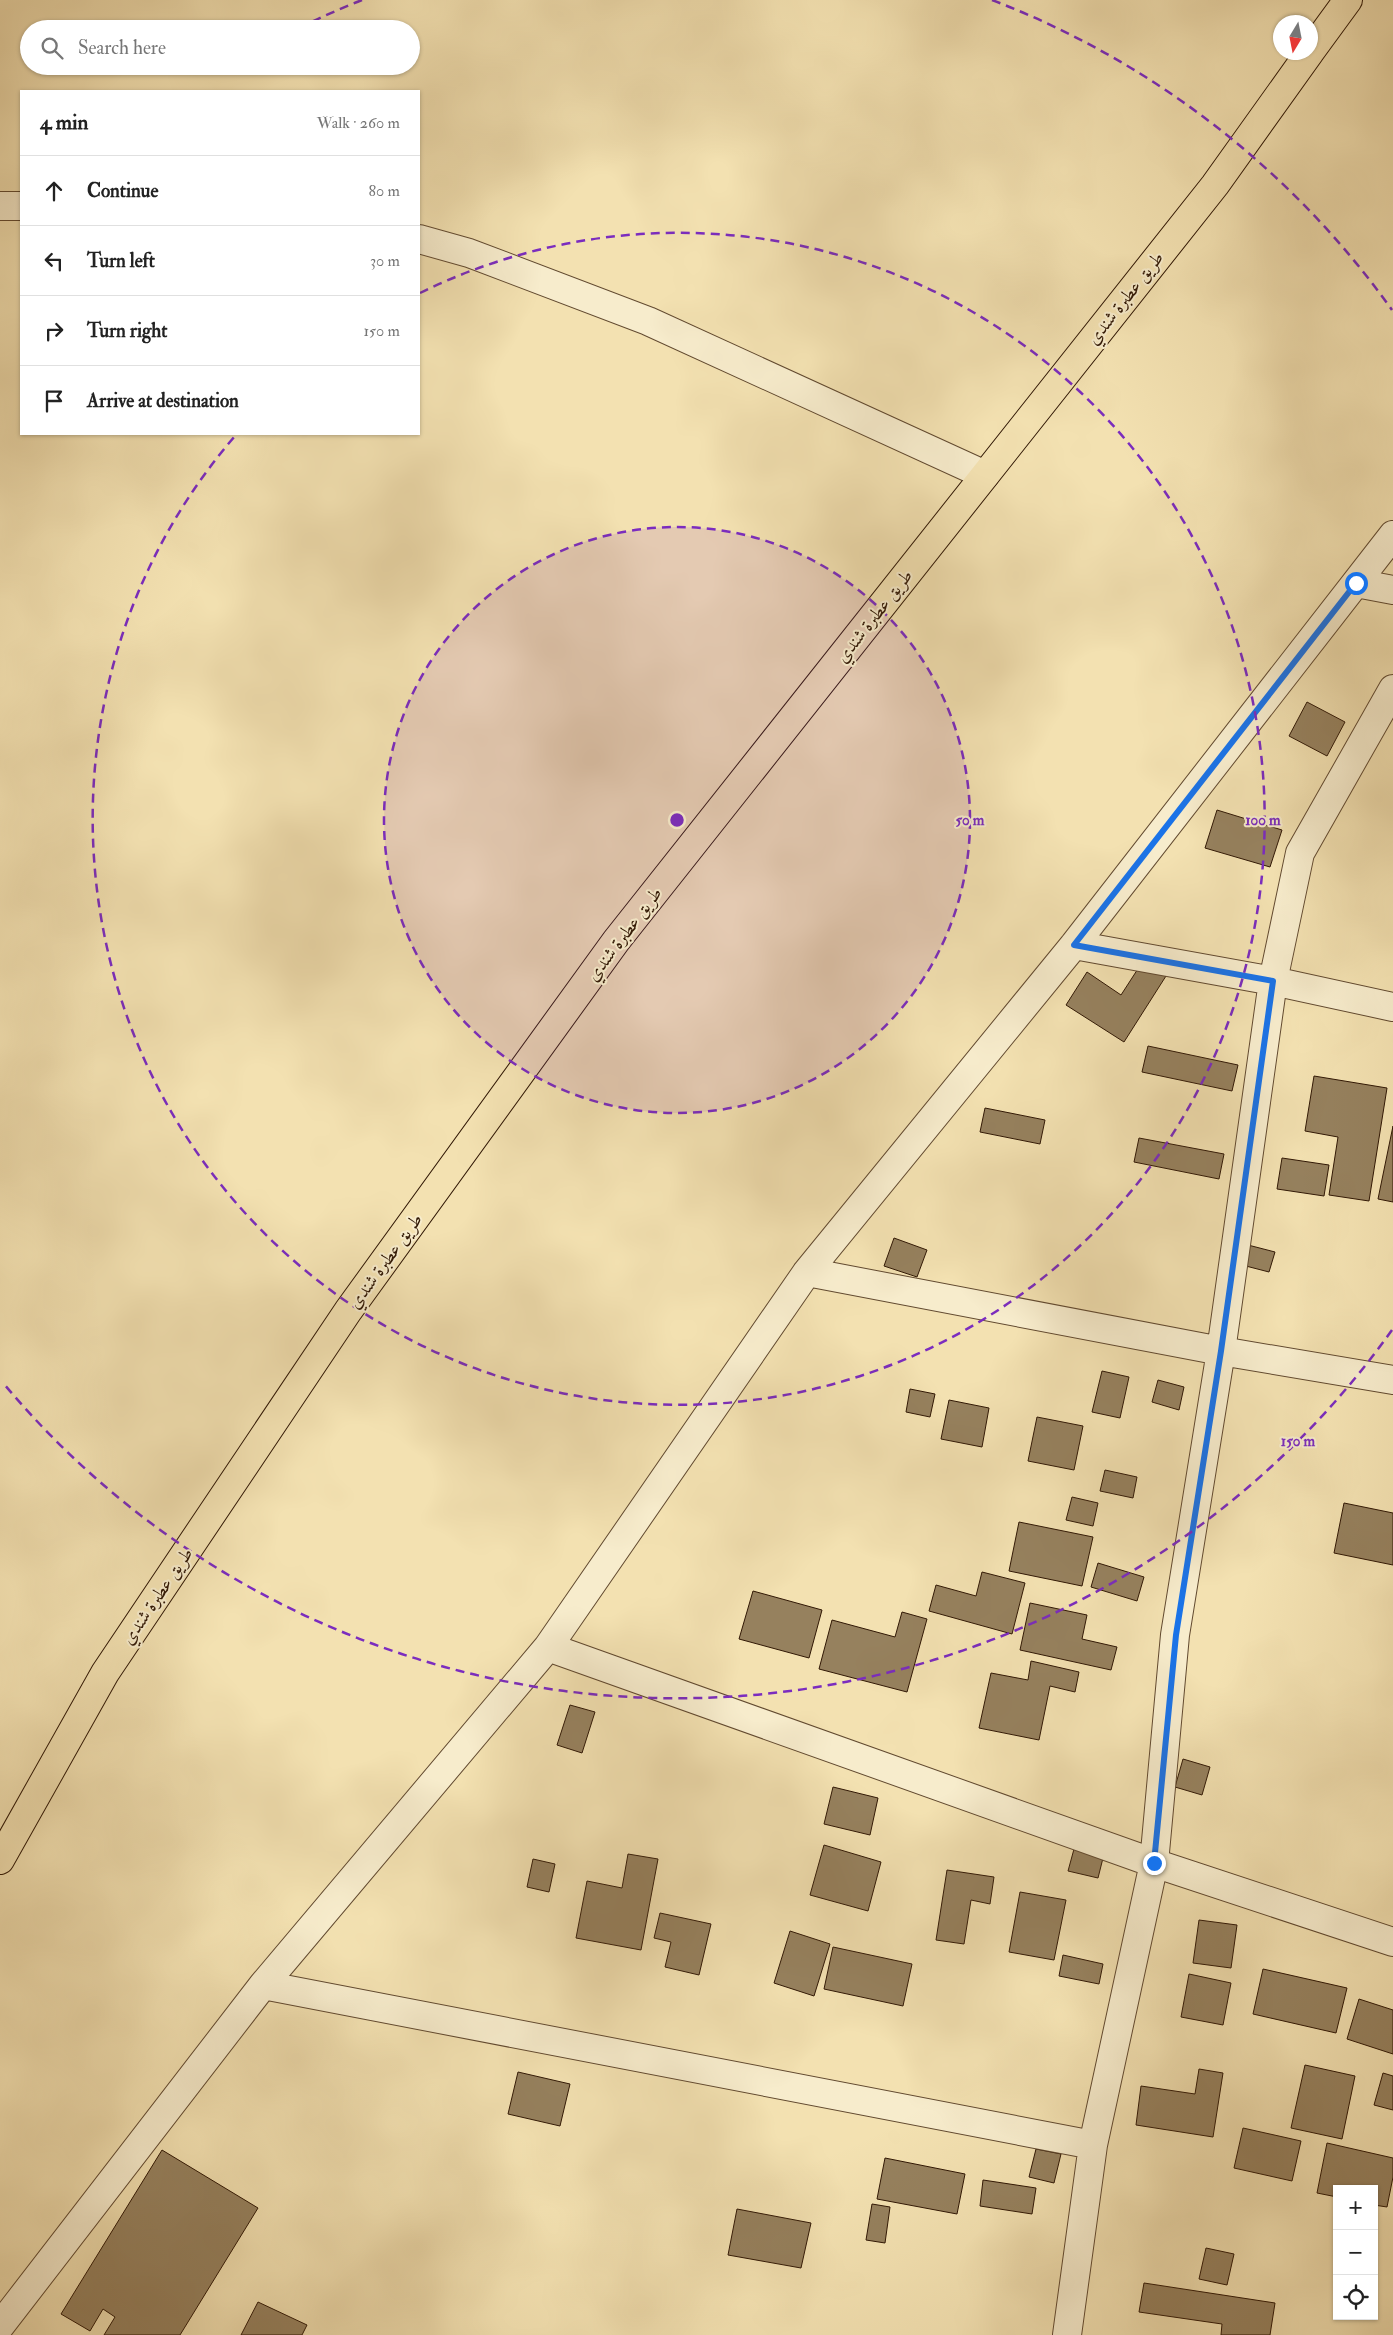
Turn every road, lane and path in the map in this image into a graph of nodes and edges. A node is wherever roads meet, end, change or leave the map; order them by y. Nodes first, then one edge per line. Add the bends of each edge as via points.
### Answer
1 (1348, 0) edge
2 (1318, 41) edge
3 (1304, 60) edge
4 (0, 206) edge
5 (20, 206) edge
6 (420, 239) edge
7 (985, 475) junction
8 (1393, 535) edge
9 (1356, 583) junction
10 (1393, 590) edge
11 (1393, 689) edge
12 (1074, 945) junction
13 (1273, 981) junction
14 (1393, 1007) edge
15 (807, 1272) junction
16 (1221, 1351) junction
17 (1393, 1380) edge
18 (548, 1647) junction
19 (0, 1860) edge
20 (1154, 1863) junction
21 (1393, 1942) edge
22 (263, 1985) junction
23 (1093, 2146) junction
24 (0, 2326) edge
25 (1067, 2335) edge

1 - 2 highway, طريق عطبرة شندي
3 - 7 highway, طريق عطبرة شندي via 1215,185
4 - 5 street
6 - 7 street via 468,253 648,321
7 - 19 highway, طريق عطبرة شندي via 616,941 354,1303 105,1672
8 - 9 street
9 - 10 street
9 - 12 street
11 - 13 street via 1300,853
12 - 13 street
12 - 15 street
13 - 14 street
13 - 16 street
15 - 16 street
15 - 18 street
16 - 17 street
16 - 20 street via 1176,1635
18 - 20 street
18 - 22 street
20 - 21 street
20 - 23 street
22 - 23 street
22 - 24 street
23 - 25 street

